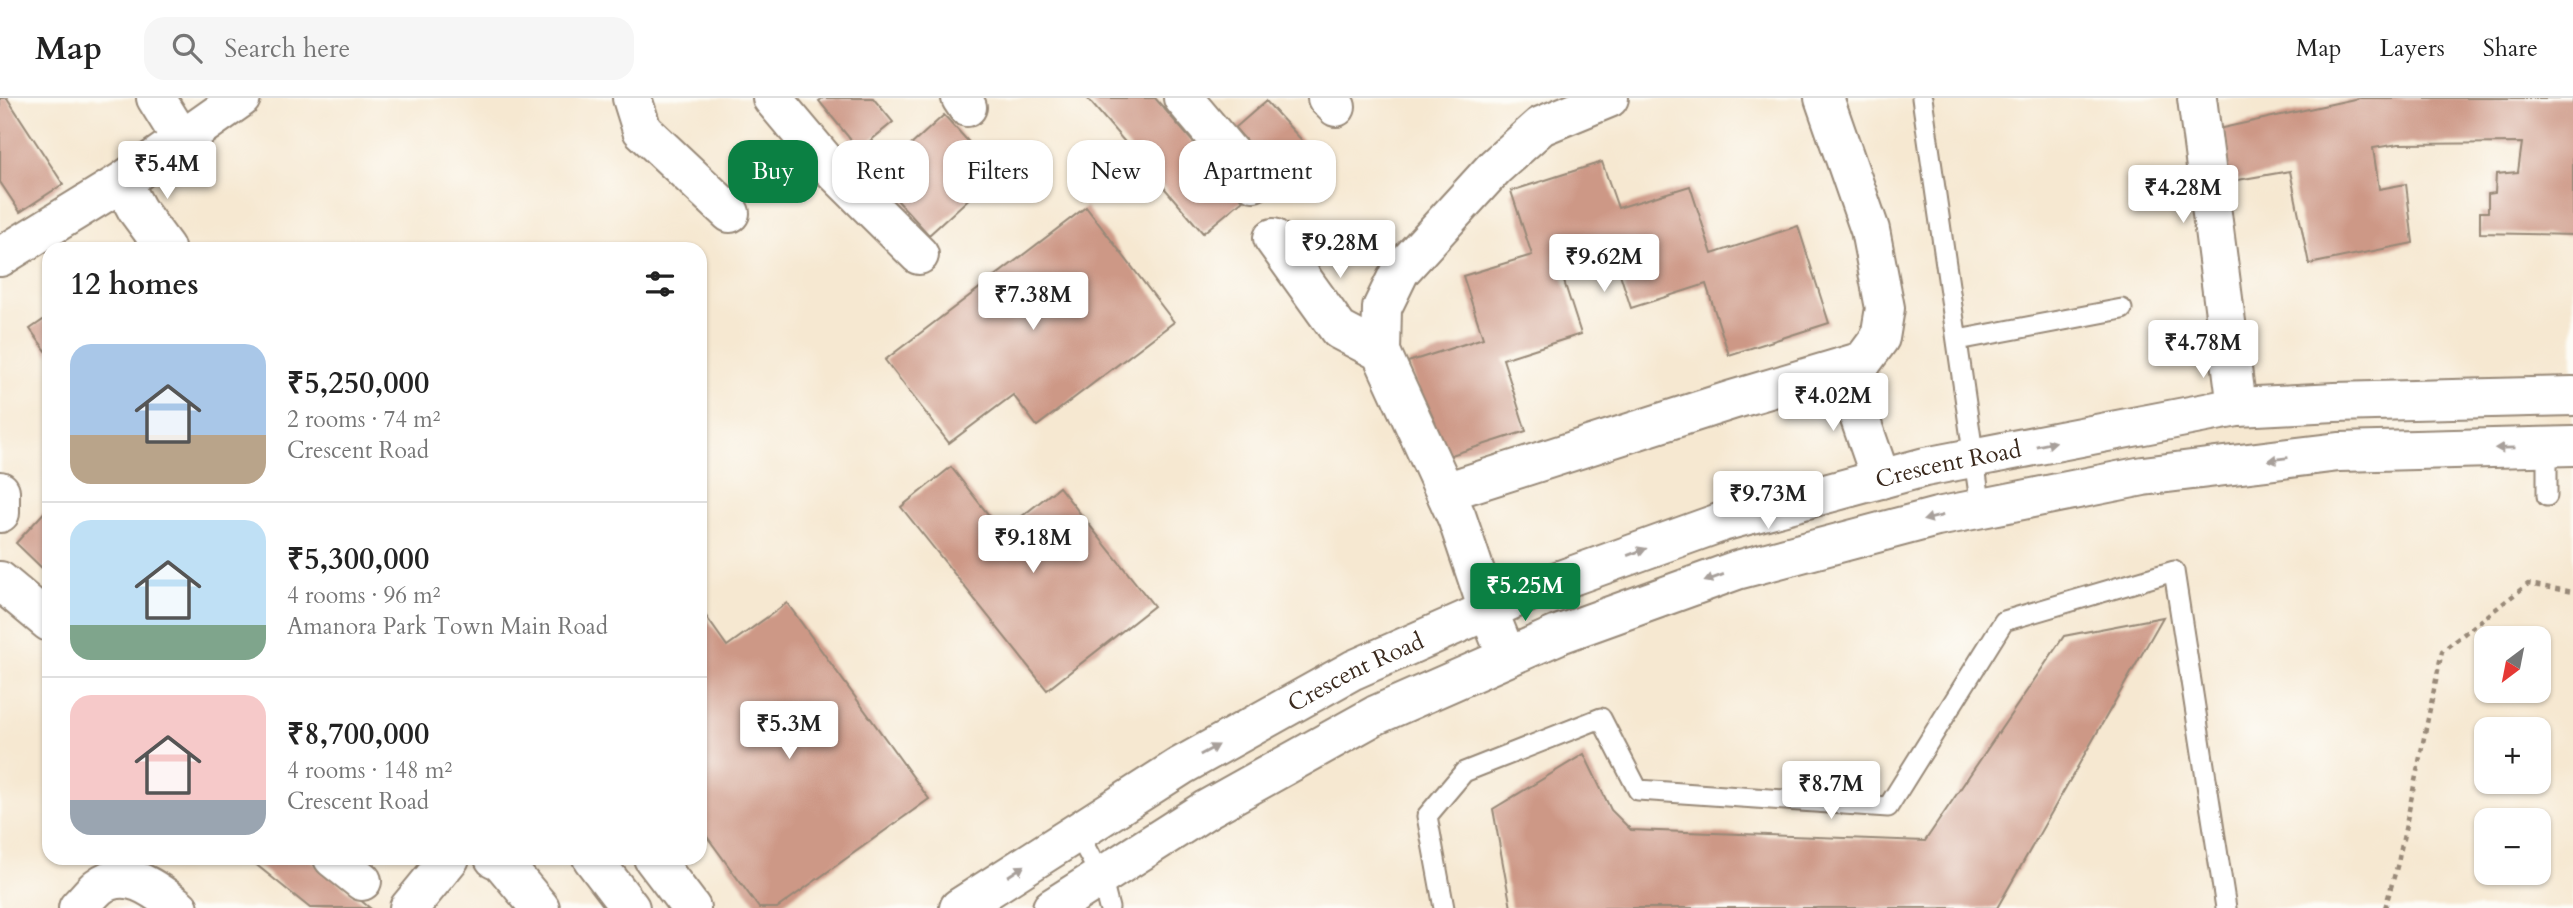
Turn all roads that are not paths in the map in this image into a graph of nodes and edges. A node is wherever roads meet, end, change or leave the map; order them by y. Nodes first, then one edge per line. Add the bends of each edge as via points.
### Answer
1 (156, 98) edge
2 (241, 98) edge
3 (632, 98) edge
4 (772, 98) edge
5 (1183, 98) edge
6 (1609, 98) edge
7 (1824, 98) edge
8 (1922, 98) edge
9 (2197, 98) edge
10 (182, 140) junction
11 (1218, 140) edge
12 (122, 183) junction
13 (730, 213) dead end
14 (1273, 238) dead end
15 (160, 242) edge
16 (919, 255) dead end
17 (0, 257) edge
18 (2122, 309) dead end
19 (1958, 340) junction
20 (1381, 352) junction
21 (1842, 367) junction
22 (2573, 396) edge
23 (2236, 407) junction
24 (2560, 447) edge
25 (1975, 457) junction
26 (1881, 480) junction
27 (0, 491) edge
28 (1446, 492) junction
29 (2547, 496) dead end
30 (1981, 508) junction
31 (0, 513) edge
32 (0, 581) edge
33 (1488, 610) junction
34 (42, 616) edge
35 (1507, 657) junction
36 (1077, 832) junction
37 (444, 865) edge
38 (504, 865) edge
39 (597, 865) edge
40 (658, 865) edge
41 (1105, 893) edge
42 (78, 908) edge
43 (179, 908) edge
44 (409, 908) edge
45 (540, 908) edge
46 (630, 908) edge
47 (691, 908) edge
48 (959, 908) edge
49 (1052, 908) edge
50 (1444, 908) edge
51 (2226, 908) edge

1 - 10 street
2 - 10 street
3 - 13 street via 642,130
4 - 16 street via 830,167
5 - 11 street
6 - 20 street via 1541,126 1495,167 1400,271 1382,308
7 - 21 street via 1870,230 1885,308 1880,338 1863,361
8 - 19 lane
9 - 23 street
10 - 12 street
12 - 15 street
12 - 17 street
14 - 20 street via 1339,330
18 - 19 lane
19 - 25 lane
20 - 28 street
21 - 26 street
21 - 28 street
22 - 23 street, Crescent Road
25 -> 23 street, Crescent Road
24 - 29 lane
24 -> 30 street, Crescent Road via 2339,452 2143,476
25 - 26 street, Crescent Road
25 - 30 lane
33 -> 26 street, Crescent Road via 1722,522
27 - 31 street
28 - 33 street
30 -> 35 street, Crescent Road via 1737,570
32 - 34 street
33 - 35 street
36 -> 33 street, Crescent Road via 1181,766 1353,670
35 - 41 street, Crescent Road via 1376,715 1207,809
36 - 41 lane
48 -> 36 street, Crescent Road
37 - 44 street
38 - 45 street
39 - 46 street
40 - 47 street
41 - 49 street, Crescent Road
42 - 43 street via 100,886 131,879 153,888
50 - 51 lane via 1427,816 1464,772 1601,718 1638,790 1888,807 2004,621 2174,570

